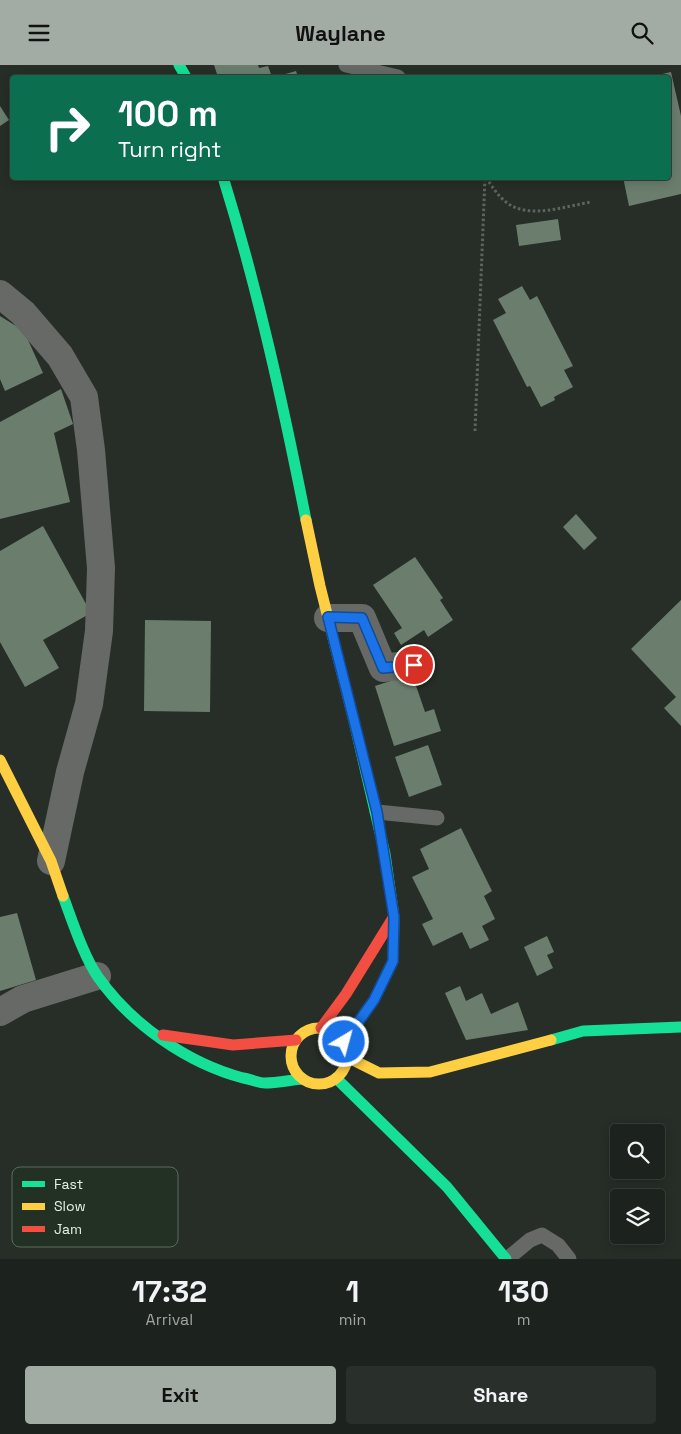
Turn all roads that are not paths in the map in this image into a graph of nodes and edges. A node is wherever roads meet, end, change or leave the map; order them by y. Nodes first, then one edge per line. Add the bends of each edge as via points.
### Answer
1 (346, 65) edge
2 (389, 75) edge
3 (224, 180) edge
4 (0, 294) edge
5 (328, 617) junction
6 (414, 665) dead end
7 (0, 759) edge
8 (377, 812) junction
9 (437, 818) dead end
10 (51, 861) junction
11 (394, 917) junction
12 (97, 975) junction
13 (0, 1012) edge
14 (681, 1027) edge
15 (320, 1028) junction
16 (156, 1035) junction
17 (296, 1040) junction
18 (344, 1042) junction
19 (347, 1057) junction
20 (303, 1079) junction
21 (336, 1079) junction
22 (506, 1259) edge
23 (569, 1259) edge

1 - 2 lane
3 - 5 main road via 248,258 276,371
4 - 10 street via 23,313 60,356 84,397 91,450 101,568 99,631 89,704
5 - 6 street via 362,618 383,668
5 - 8 main road
7 - 10 main road
8 - 9 lane
8 - 11 main road
10 - 12 main road via 74,926
11 - 15 main road via 356,980
11 - 18 main road via 393,961 374,1000
12 - 13 street via 23,999
12 - 16 main road via 123,1006
14 - 19 main road via 583,1031 430,1072 379,1073
15 - 17 main road via 303,1033
15 - 18 main road via 330,1030
16 - 17 main road via 233,1045
16 - 20 main road via 221,1072 264,1083
17 - 20 main road via 291,1061
18 - 19 main road
19 - 21 main road via 346,1065
20 - 21 main road via 314,1084 326,1084
21 - 22 main road via 445,1183
22 - 23 lane via 542,1235 558,1245

